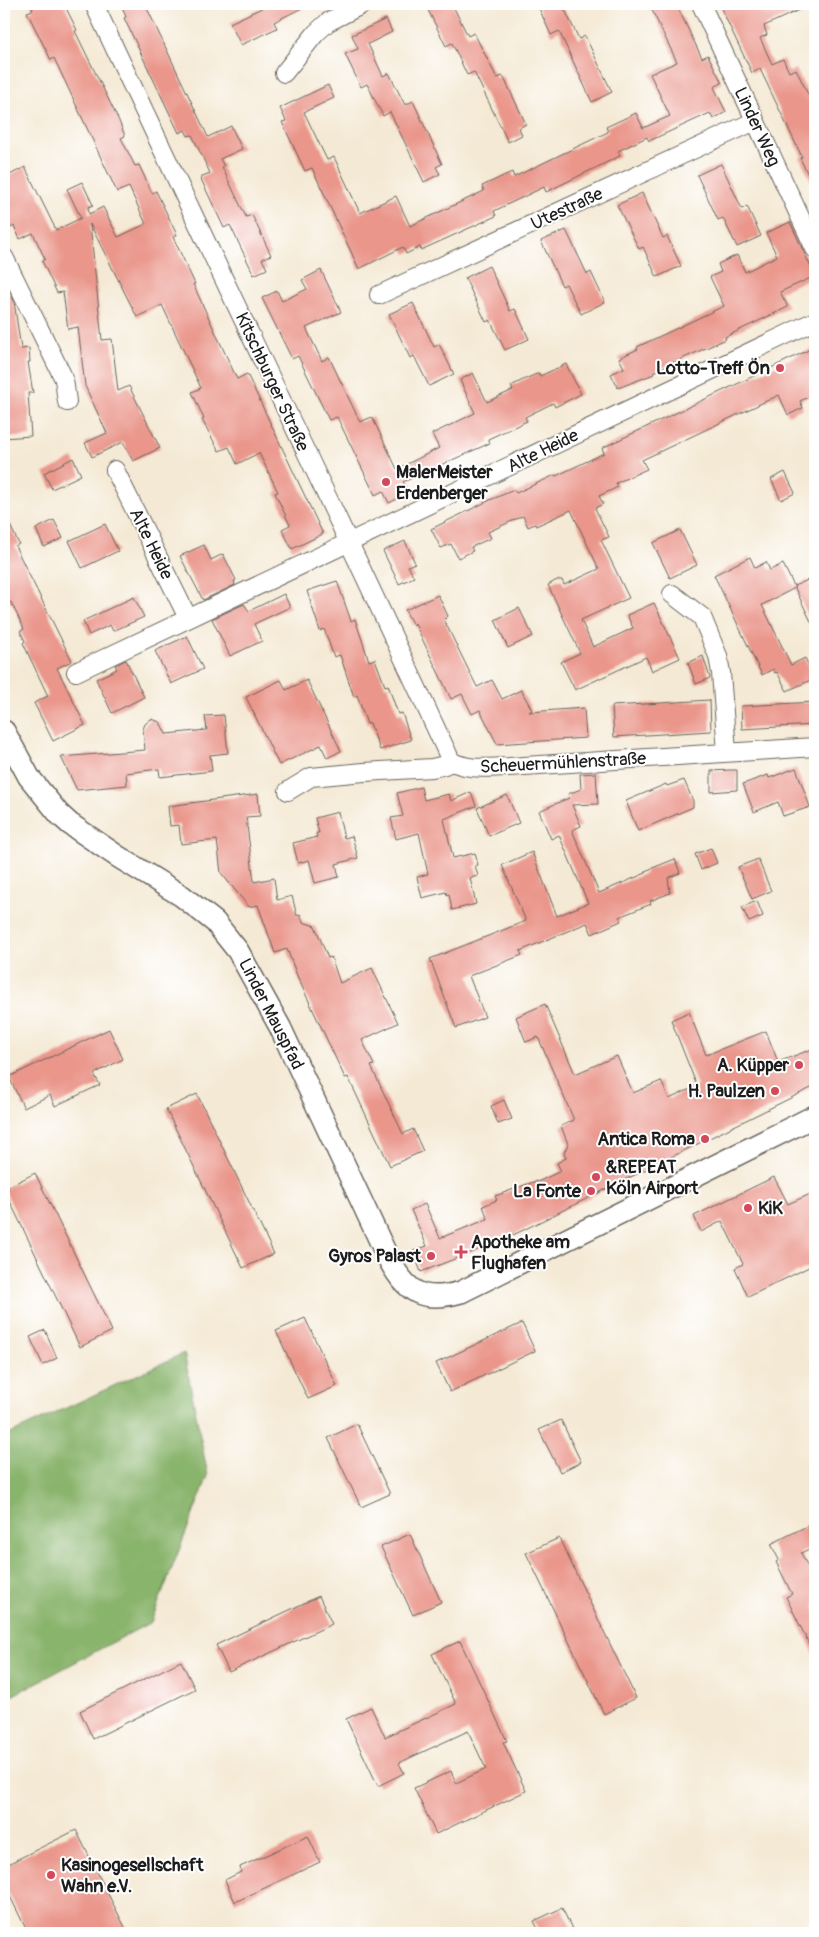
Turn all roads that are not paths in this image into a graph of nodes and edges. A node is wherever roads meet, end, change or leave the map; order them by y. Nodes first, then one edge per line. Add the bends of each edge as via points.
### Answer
1 (94, 4) edge
2 (363, 4) edge
3 (701, 4) edge
4 (284, 73) dead end
5 (755, 121) junction
6 (815, 249) edge
7 (4, 257) edge
8 (379, 295) dead end
9 (815, 321) edge
10 (67, 402) dead end
11 (115, 470) dead end
12 (350, 542) junction
13 (672, 594) dead end
14 (188, 618) junction
15 (76, 672) dead end
16 (4, 731) edge
17 (815, 747) edge
18 (727, 752) junction
19 (451, 761) junction
20 (288, 791) dead end
21 (815, 1116) edge

1 - 12 street, Kitschburger Straße
2 - 4 street via 328,22
3 - 5 street, Linder Weg
5 - 6 street, Linder Weg
5 - 8 street, Utestraße
7 - 10 street via 64,379
9 - 12 street, Alte Heide
11 - 14 street, Alte Heide
12 - 14 street, Alte Heide
12 - 19 street, Kitschburger Straße
13 - 18 street via 702,616 718,656
14 - 15 street, Alte Heide
16 - 21 street, Linder Mauspfad via 29,777 59,814 117,856 182,896 215,922 238,951 280,1026 397,1276 410,1288 428,1297 461,1292
17 - 18 street, Scheuermühlenstraße
18 - 19 street, Scheuermühlenstraße via 470,768
19 - 20 street via 432,768 311,777

